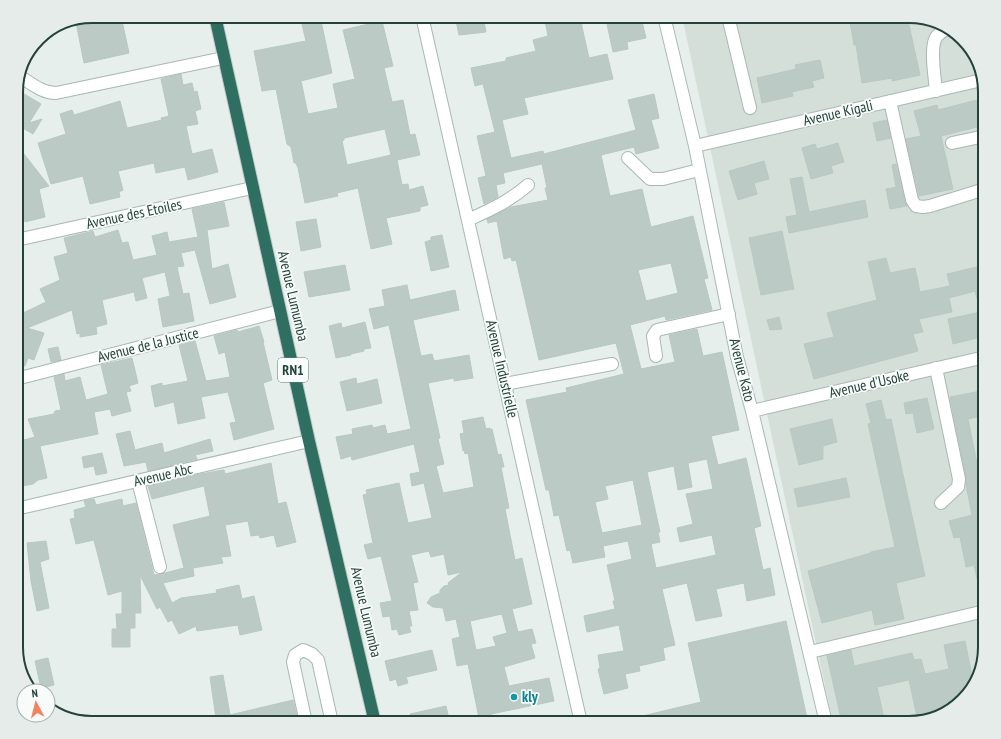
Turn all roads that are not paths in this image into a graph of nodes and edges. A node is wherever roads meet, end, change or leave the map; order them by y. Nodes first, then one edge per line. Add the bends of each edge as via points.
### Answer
1 (216, 23) edge
2 (424, 23) edge
3 (666, 23) edge
4 (730, 23) edge
5 (942, 32) edge
6 (223, 58) junction
7 (24, 79) edge
8 (977, 81) edge
9 (936, 91) junction
10 (890, 101) junction
11 (750, 108) dead end
12 (978, 137) edge
13 (952, 143) dead end
14 (695, 146) junction
15 (628, 158) dead end
16 (699, 170) junction
17 (528, 185) dead end
18 (252, 188) junction
19 (978, 190) edge
20 (468, 220) junction
21 (23, 239) edge
22 (280, 311) junction
23 (729, 314) junction
24 (656, 356) dead end
25 (978, 359) edge
26 (612, 364) dead end
27 (936, 368) junction
28 (23, 377) edge
29 (505, 384) junction
30 (752, 411) junction
31 (309, 441) junction
32 (138, 481) junction
33 (941, 503) dead end
34 (23, 507) edge
35 (160, 567) dead end
36 (978, 612) edge
37 (810, 652) junction
38 (305, 716) edge
39 (330, 716) edge
40 (373, 716) edge
41 (579, 716) edge
42 (824, 716) edge

1 - 6 highway, Avenue Lumumba / RN1
2 - 20 street, Avenue Industrielle
3 - 14 street, Avenue Kato
4 - 11 street
5 - 9 street via 937,35 933,49
6 - 7 street via 50,93
6 - 18 highway, Avenue Lumumba / RN1
8 - 9 street, Avenue Kigali
9 - 10 street, Avenue Kigali
10 - 14 street, Avenue Kigali
10 - 19 street via 912,200 916,206 930,206
12 - 13 street
14 - 16 street, Avenue Kato
15 - 16 street via 650,179 664,179
16 - 23 street, Avenue Kato
17 - 20 street via 501,205
18 - 21 street, Avenue des Etoiles
18 - 22 highway, Avenue Lumumba / RN1
20 - 29 street, Avenue Industrielle
22 - 28 street, Avenue de la Justice
22 - 31 highway, Avenue Lumumba / RN1
23 - 24 street via 657,330 653,336
23 - 30 street, Avenue Kato via 737,357
25 - 27 street, Avenue d'Usoke
26 - 29 street
27 - 30 street, Avenue d'Usoke
27 - 33 street via 959,484
29 - 41 street, Avenue Industrielle
30 - 37 street, Avenue Kato
31 - 32 street, Avenue Abc
31 - 40 highway, Avenue Lumumba / RN1
32 - 34 street, Avenue Abc
32 - 35 street
36 - 37 street
37 - 42 street, Avenue Kato
38 - 39 street via 293,662 295,655 303,650 318,660

